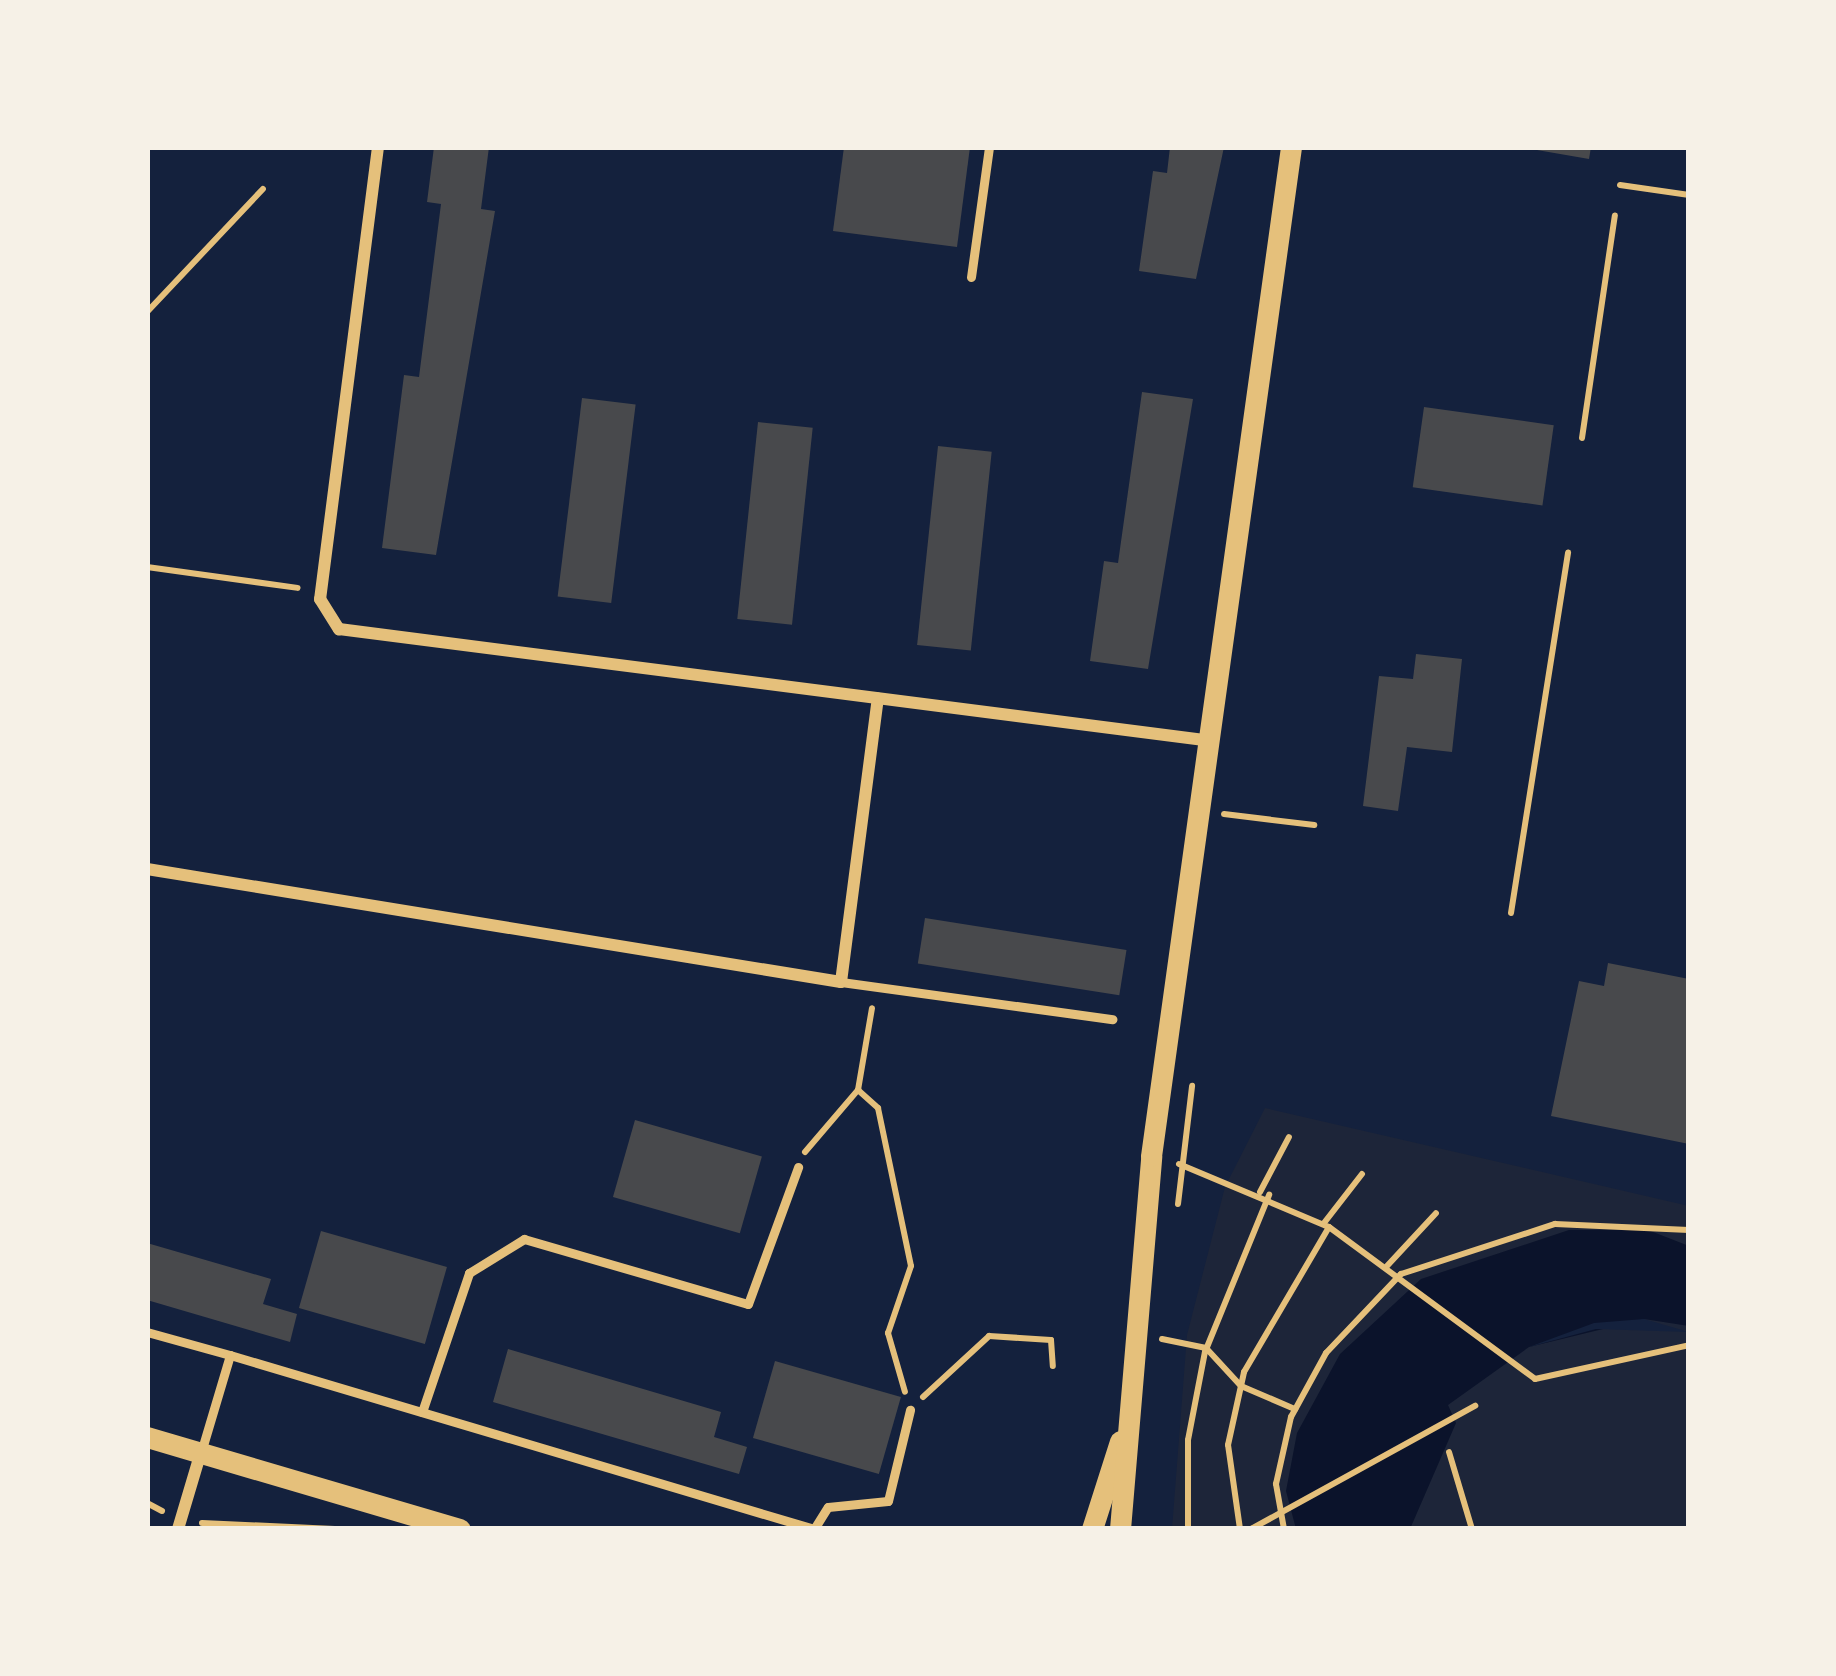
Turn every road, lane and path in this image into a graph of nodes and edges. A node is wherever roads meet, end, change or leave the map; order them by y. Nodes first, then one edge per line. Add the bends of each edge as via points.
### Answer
1 (378, 147) edge
2 (988, 147) edge
3 (1291, 147) edge
4 (1620, 185) dead end
5 (263, 189) dead end
6 (1689, 195) edge
7 (1615, 214) dead end
8 (971, 277) dead end
9 (147, 312) edge
10 (1582, 438) dead end
11 (1568, 552) dead end
12 (147, 567) edge
13 (321, 595) junction
14 (878, 698) junction
15 (1214, 741) junction
16 (1315, 825) dead end
17 (1221, 838) dead end
18 (147, 869) edge
19 (1511, 914) dead end
20 (841, 982) junction
21 (875, 986) junction
22 (1112, 1019) dead end
23 (1193, 1071) dead end
24 (858, 1090) junction
25 (1289, 1137) dead end
26 (1151, 1156) junction
27 (1182, 1165) junction
28 (798, 1167) joint
29 (1362, 1174) dead end
30 (1264, 1194) junction
31 (1436, 1213) dead end
32 (1326, 1225) junction
33 (1174, 1230) dead end
34 (1689, 1230) edge
35 (1387, 1266) junction
36 (1401, 1274) junction
37 (1164, 1317) dead end
38 (147, 1332) edge
39 (1162, 1339) junction
40 (1689, 1345) edge
41 (1206, 1348) junction
42 (230, 1355) junction
43 (1159, 1363) dead end
44 (1054, 1366) dead end
45 (1240, 1386) junction
46 (1475, 1406) dead end
47 (1295, 1408) junction
48 (910, 1410) junction
49 (422, 1412) junction
50 (147, 1436) edge
51 (1120, 1441) junction
52 (200, 1451) junction
53 (1449, 1452) dead end
54 (147, 1503) edge
55 (1277, 1509) junction
56 (179, 1525) edge
57 (335, 1529) edge
58 (460, 1529) edge
59 (1092, 1529) edge
60 (1120, 1529) edge
61 (1188, 1529) edge
62 (1240, 1529) edge
63 (1251, 1529) edge
64 (1284, 1529) edge
65 (1472, 1529) edge

1 - 13 street
2 - 8 lane
3 - 15 street
4 - 6 path
5 - 9 path
7 - 10 path
11 - 19 path
12 - 13 path
13 - 14 street via 339,629
14 - 15 street
14 - 20 street
15 - 26 street
16 - 17 path via 1224,814
18 - 20 street
20 - 21 lane
21 - 22 lane
21 - 24 path
23 - 27 path
24 - 28 path via 820,1124
24 - 48 path via 878,1108 911,1266 888,1333
25 - 30 path
26 - 27 path
26 - 51 street
27 - 30 path
27 - 33 path
28 - 49 lane via 748,1304 524,1239 470,1273
29 - 32 path
30 - 32 path
30 - 41 path
31 - 35 path
32 - 35 path
32 - 45 path via 1273,1309
34 - 36 path via 1555,1224
35 - 36 path
36 - 40 path via 1534,1379
36 - 47 path via 1326,1353
37 - 39 path
38 - 42 lane
39 - 41 path
39 - 43 path
41 - 45 path
41 - 61 path via 1188,1440
42 - 49 lane
42 - 52 lane
44 - 48 path via 1051,1340 988,1336
45 - 47 path
45 - 62 path via 1228,1444
46 - 55 path
47 - 55 path
48 - 49 lane via 888,1501 828,1507 814,1528
50 - 52 street
51 - 59 street
51 - 60 street
52 - 56 street
52 - 58 street
53 - 65 path
54 - 56 path
55 - 63 path
55 - 64 path
56 - 57 path

